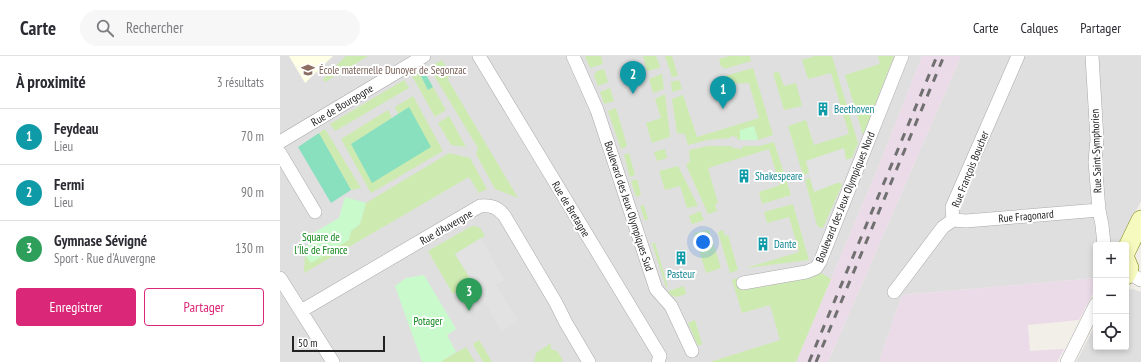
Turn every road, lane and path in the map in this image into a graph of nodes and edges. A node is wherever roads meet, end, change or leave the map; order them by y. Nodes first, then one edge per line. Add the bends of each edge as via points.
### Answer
1 (424, 56) edge
2 (479, 56) edge
3 (574, 56) edge
4 (902, 56) edge
5 (1018, 56) edge
6 (1092, 56) edge
7 (280, 142) edge
8 (280, 153) edge
9 (1098, 210) junction
10 (315, 212) dead end
11 (953, 220) junction
12 (1141, 220) edge
13 (1104, 242) edge
14 (1129, 245) edge
15 (280, 278) edge
16 (743, 283) dead end
17 (894, 292) dead end
18 (1093, 310) edge
19 (301, 311) junction
20 (692, 351) dead end
21 (333, 362) edge
22 (589, 362) edge
23 (658, 362) edge
24 (1067, 362) edge

1 - 7 street, Rue de Bourgogne
2 - 23 street, Rue de Bretagne via 660,356
3 - 20 street, Boulevard des Jeux Olympiques Sud via 597,110 656,289 671,306
4 - 16 street, Boulevard des Jeux Olympiques Nord via 816,268
5 - 11 street, Rue François Boucher via 952,207
6 - 9 street, Rue Saint-Symphorien
8 - 10 street
9 - 11 street, Rue Fragonard
9 - 13 street, Rue Saint-Symphorien
11 - 17 street, Rue François Boucher via 943,227
12 - 14 street
15 - 19 street
18 - 24 street
19 - 21 street
19 - 22 street, Rue d'Auvergne via 480,206 495,207 504,215

